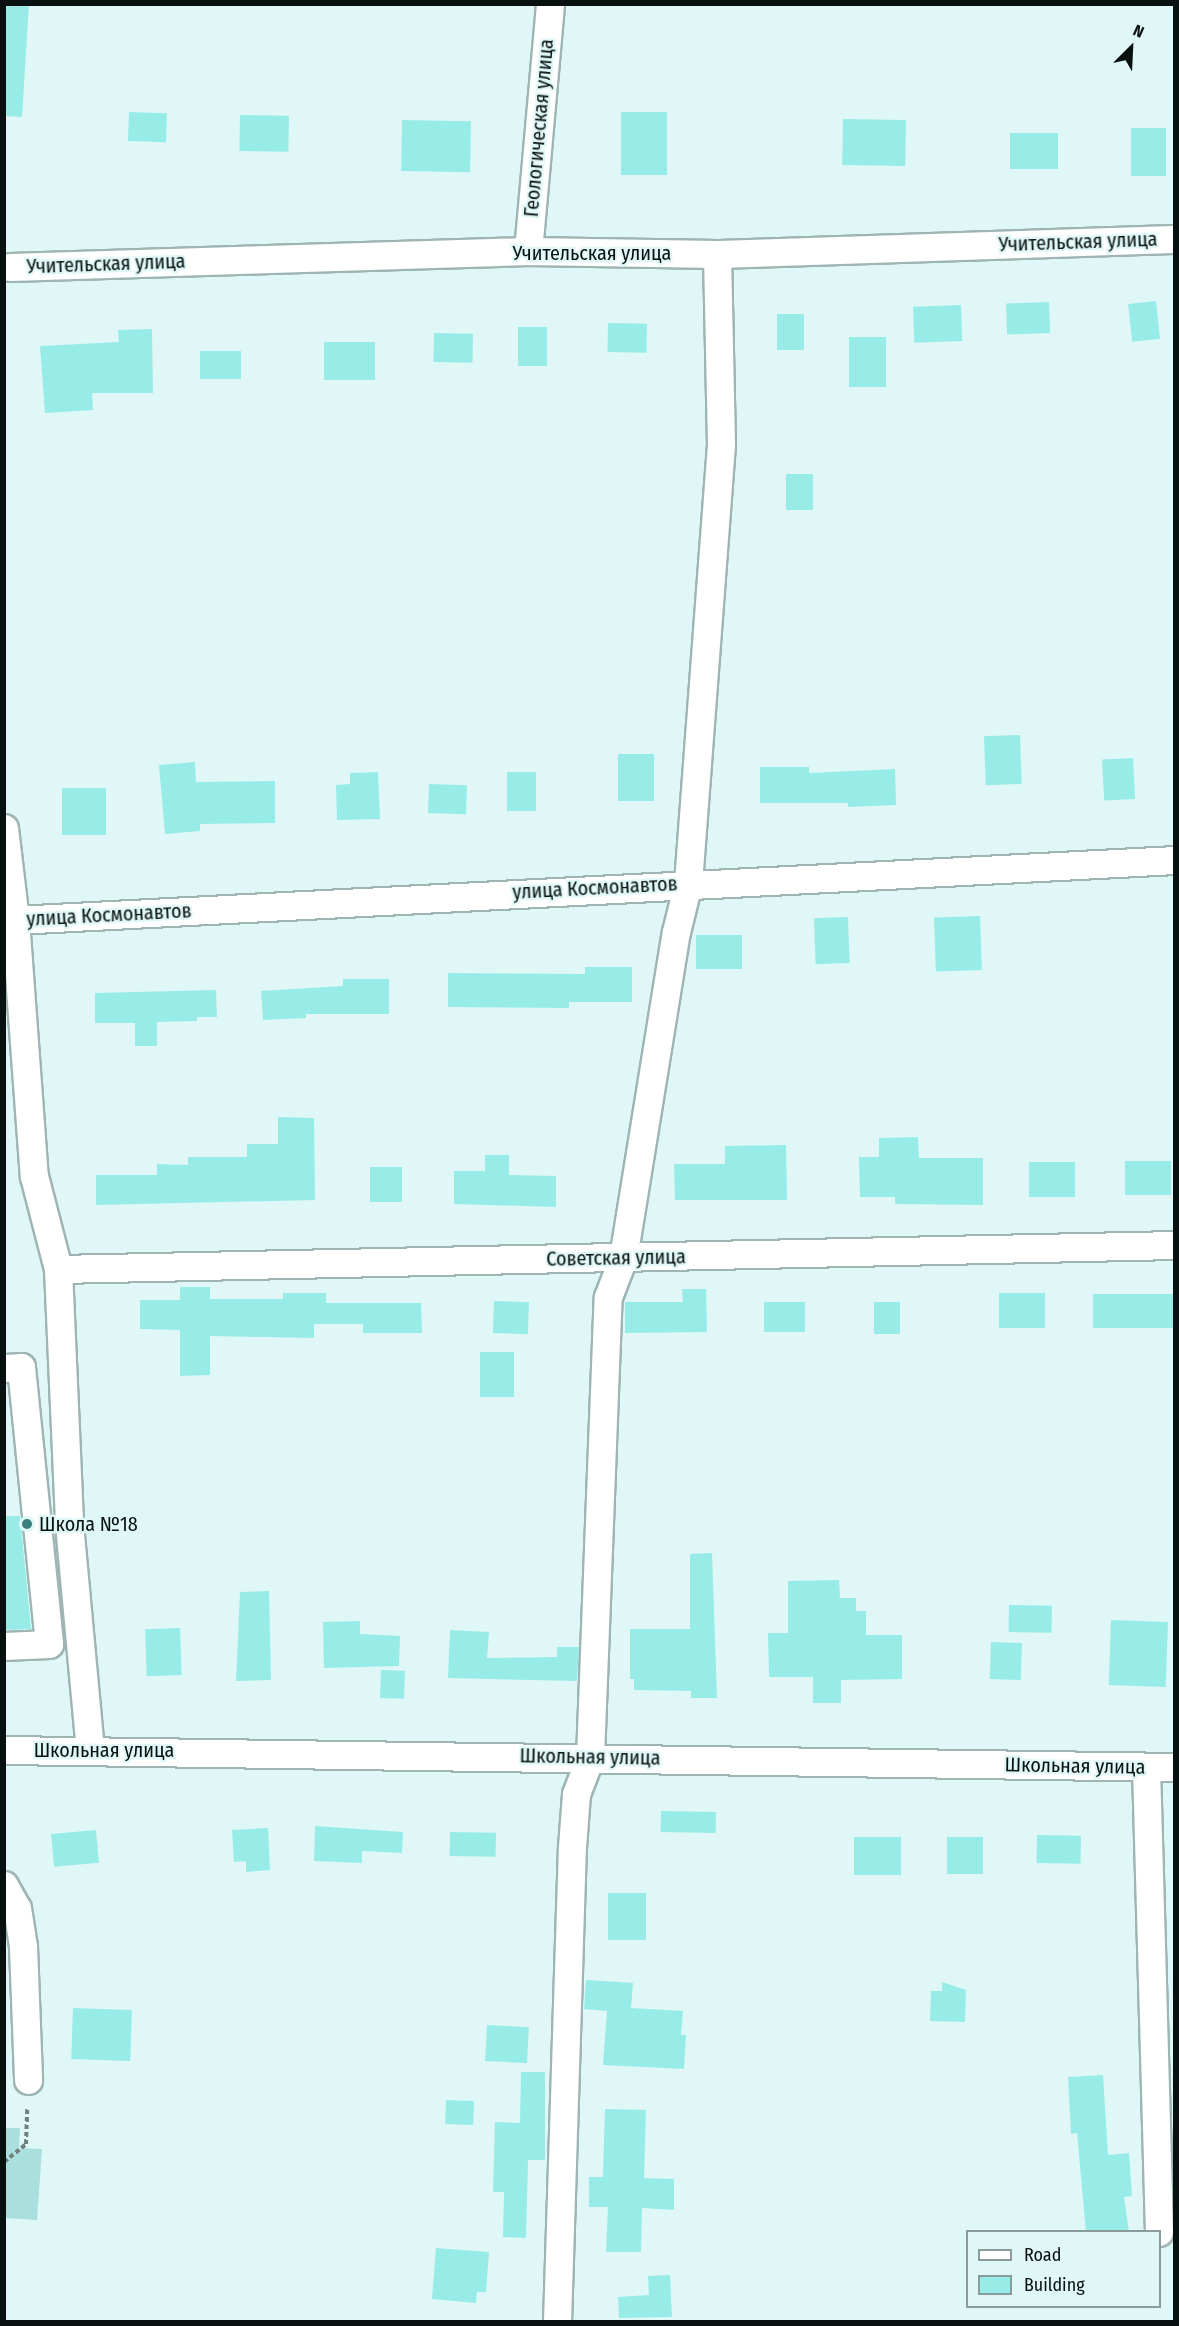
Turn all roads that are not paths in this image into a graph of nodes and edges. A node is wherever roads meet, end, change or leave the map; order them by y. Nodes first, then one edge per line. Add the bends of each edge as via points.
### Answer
1 (550, 4) edge
2 (1174, 239) edge
3 (528, 251) junction
4 (717, 254) junction
5 (6, 267) edge
6 (4, 828) edge
7 (1174, 860) edge
8 (688, 883) junction
9 (15, 920) junction
10 (1174, 1245) edge
11 (623, 1258) junction
12 (58, 1269) junction
13 (4, 1368) edge
14 (4, 1646) edge
15 (90, 1749) junction
16 (4, 1750) edge
17 (590, 1757) junction
18 (1146, 1767) junction
19 (1174, 1767) edge
20 (4, 1885) edge
21 (15, 2026) edge
22 (28, 2080) road end
23 (1159, 2230) edge
24 (557, 2322) edge

1 - 3 street, Геологическая улица
2 - 4 street, Учительская улица
3 - 4 street, Учительская улица
3 - 5 street, Учительская улица
4 - 8 street via 721,445
6 - 9 street
7 - 8 street, улица Космонавтов
8 - 9 street, улица Космонавтов
8 - 11 street via 676,932
9 - 12 street via 34,1176
10 - 11 street, Советская улица
11 - 12 street, Советская улица
11 - 17 street via 608,1297
12 - 15 street via 69,1524
13 - 14 street via 21,1367 49,1644
15 - 16 street, Школьная улица
15 - 17 street, Школьная улица
17 - 18 street, Школьная улица
17 - 24 street via 576,1794 572,1847
18 - 19 street, Школьная улица
18 - 23 street
20 - 21 street via 17,1908 23,1947
21 - 22 street

